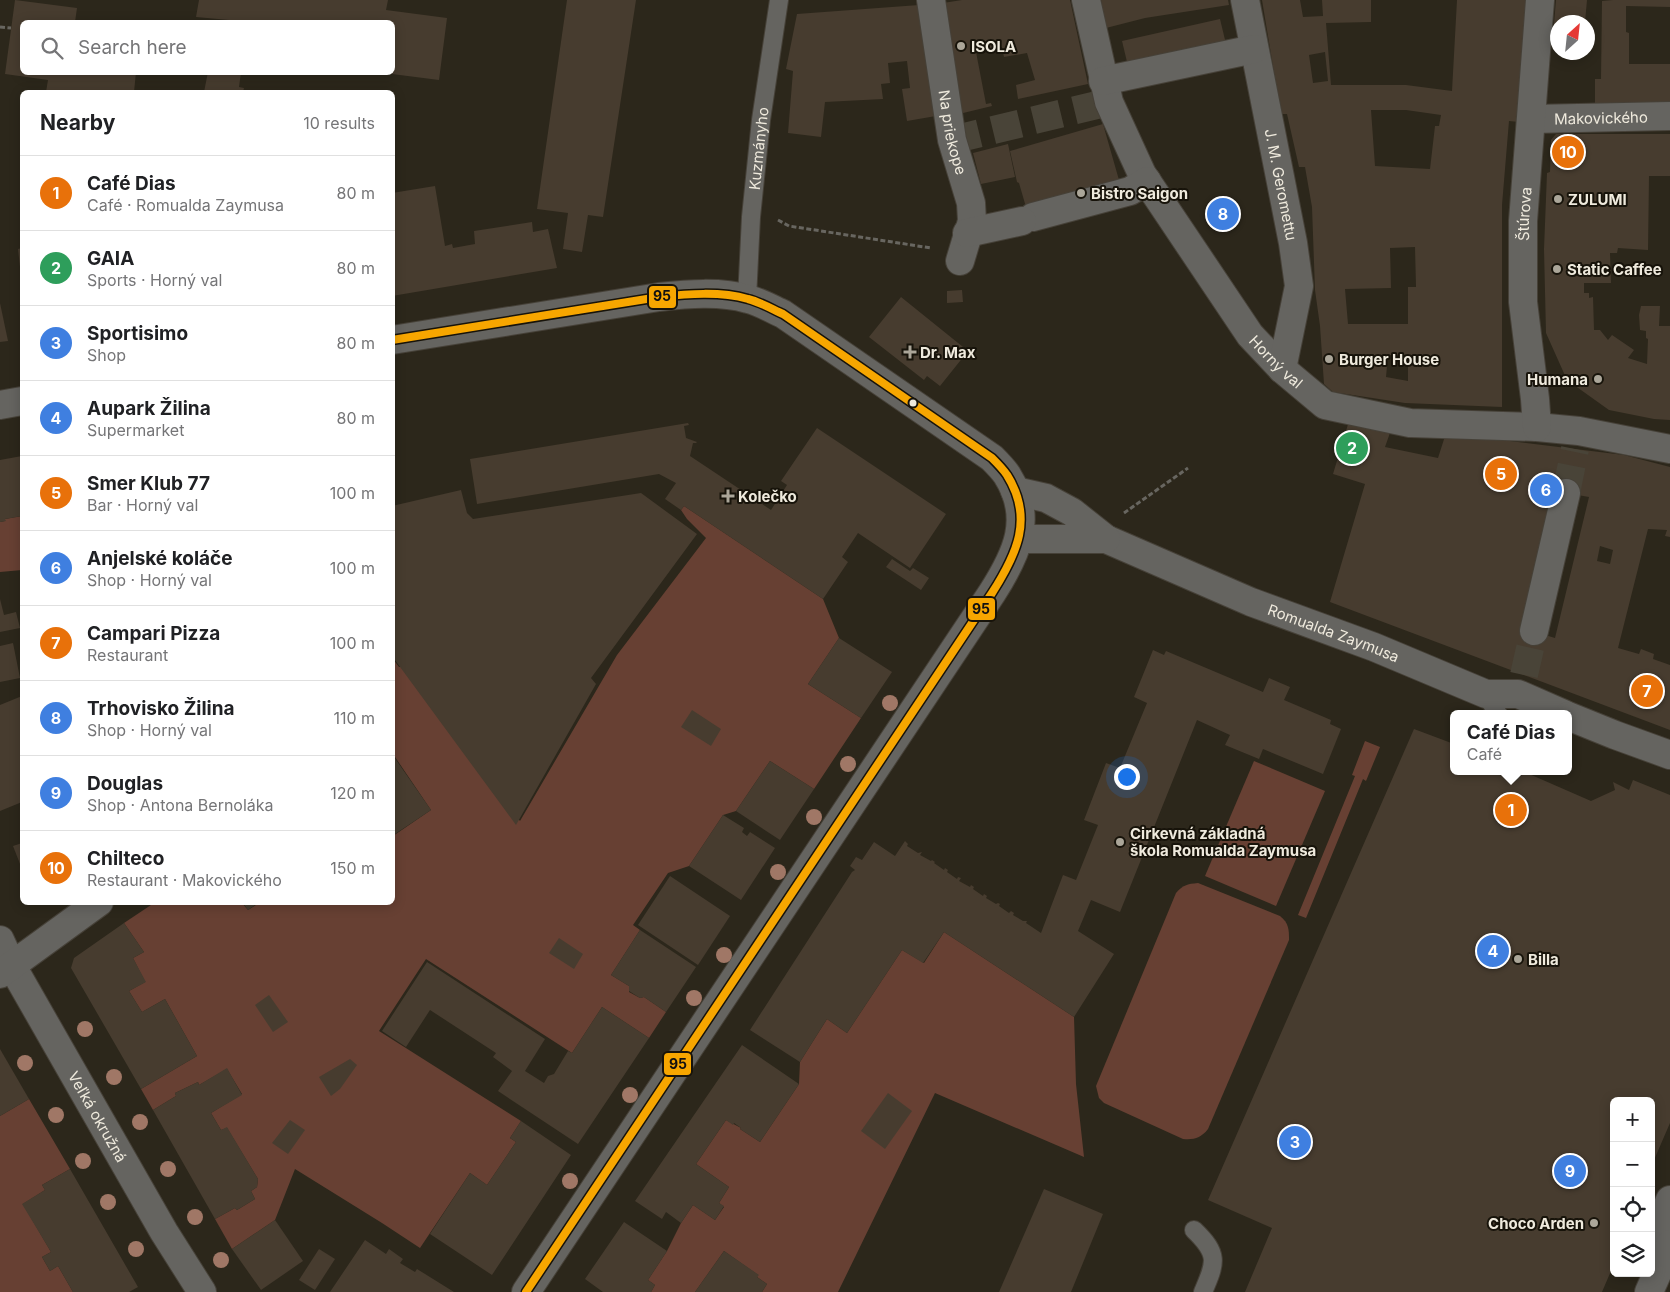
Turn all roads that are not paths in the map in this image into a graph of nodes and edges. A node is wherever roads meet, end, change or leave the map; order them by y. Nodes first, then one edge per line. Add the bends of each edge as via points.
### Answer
1 (779, 0) edge
2 (931, 0) edge
3 (1086, 0) edge
4 (1245, 0) edge
5 (1540, 0) edge
6 (1254, 50) junction
7 (1103, 81) junction
8 (1670, 116) edge
9 (1532, 119) junction
10 (1147, 181) junction
11 (967, 233) junction
12 (960, 261) dead end
13 (747, 299) junction
14 (395, 340) edge
15 (1282, 369) junction
16 (20, 401) edge
17 (0, 405) edge
18 (1536, 427) junction
19 (1670, 450) edge
20 (1015, 491) junction
21 (1566, 492) tunnel mouth
22 (1019, 539) junction
23 (1106, 540) junction
24 (1534, 631) tunnel mouth
25 (1492, 704) edge
26 (1558, 710) edge
27 (1572, 718) edge
28 (1670, 754) edge
29 (95, 905) edge
30 (0, 940) edge
31 (6, 970) edge
32 (1670, 1200) edge
33 (1194, 1230) dead end
34 (1655, 1236) edge
35 (1670, 1244) edge
36 (1637, 1277) edge
37 (202, 1292) edge
38 (526, 1292) edge
39 (1203, 1292) edge
40 (1631, 1292) edge
41 (1649, 1292) edge

1 - 13 lane, Kuzmányho via 761,120
2 - 11 street, Na priekope via 952,140 971,203 972,221
3 - 7 street, Horný val
4 - 6 street, J. M. Geromettu
5 - 9 street, Štúrova
6 - 7 street
6 - 15 street, J. M. Geromettu via 1299,286
7 - 10 street, Horný val via 1108,102
8 - 9 street, Makovického
9 - 18 street, Štúrova via 1523,220 1523,302
10 - 11 street via 1130,191
10 - 15 street, Horný val via 1250,335
11 - 12 street, Na priekope
13 - 14 street via 719,294 659,297
13 - 20 street via 790,319 992,458
15 - 18 street, Horný val via 1325,405 1410,423
16 - 17 street
18 - 19 street, Horný val via 1577,440
20 - 22 street via 1021,519
20 - 23 street, Romualda Zaymusa via 1046,498 1072,512
21 - 24 street
22 - 23 street, Romualda Zaymusa
22 - 38 street via 1010,564 992,593
23 - 25 street, Romualda Zaymusa via 1251,602 1374,648
25 - 26 street, Romualda Zaymusa via 1521,685
27 - 28 street
29 - 31 street
30 - 31 street, Veľká okružná
31 - 37 street, Veľká okružná
32 - 34 street
33 - 39 lane via 1206,1241 1212,1253 1213,1268
35 - 41 street
36 - 40 street

